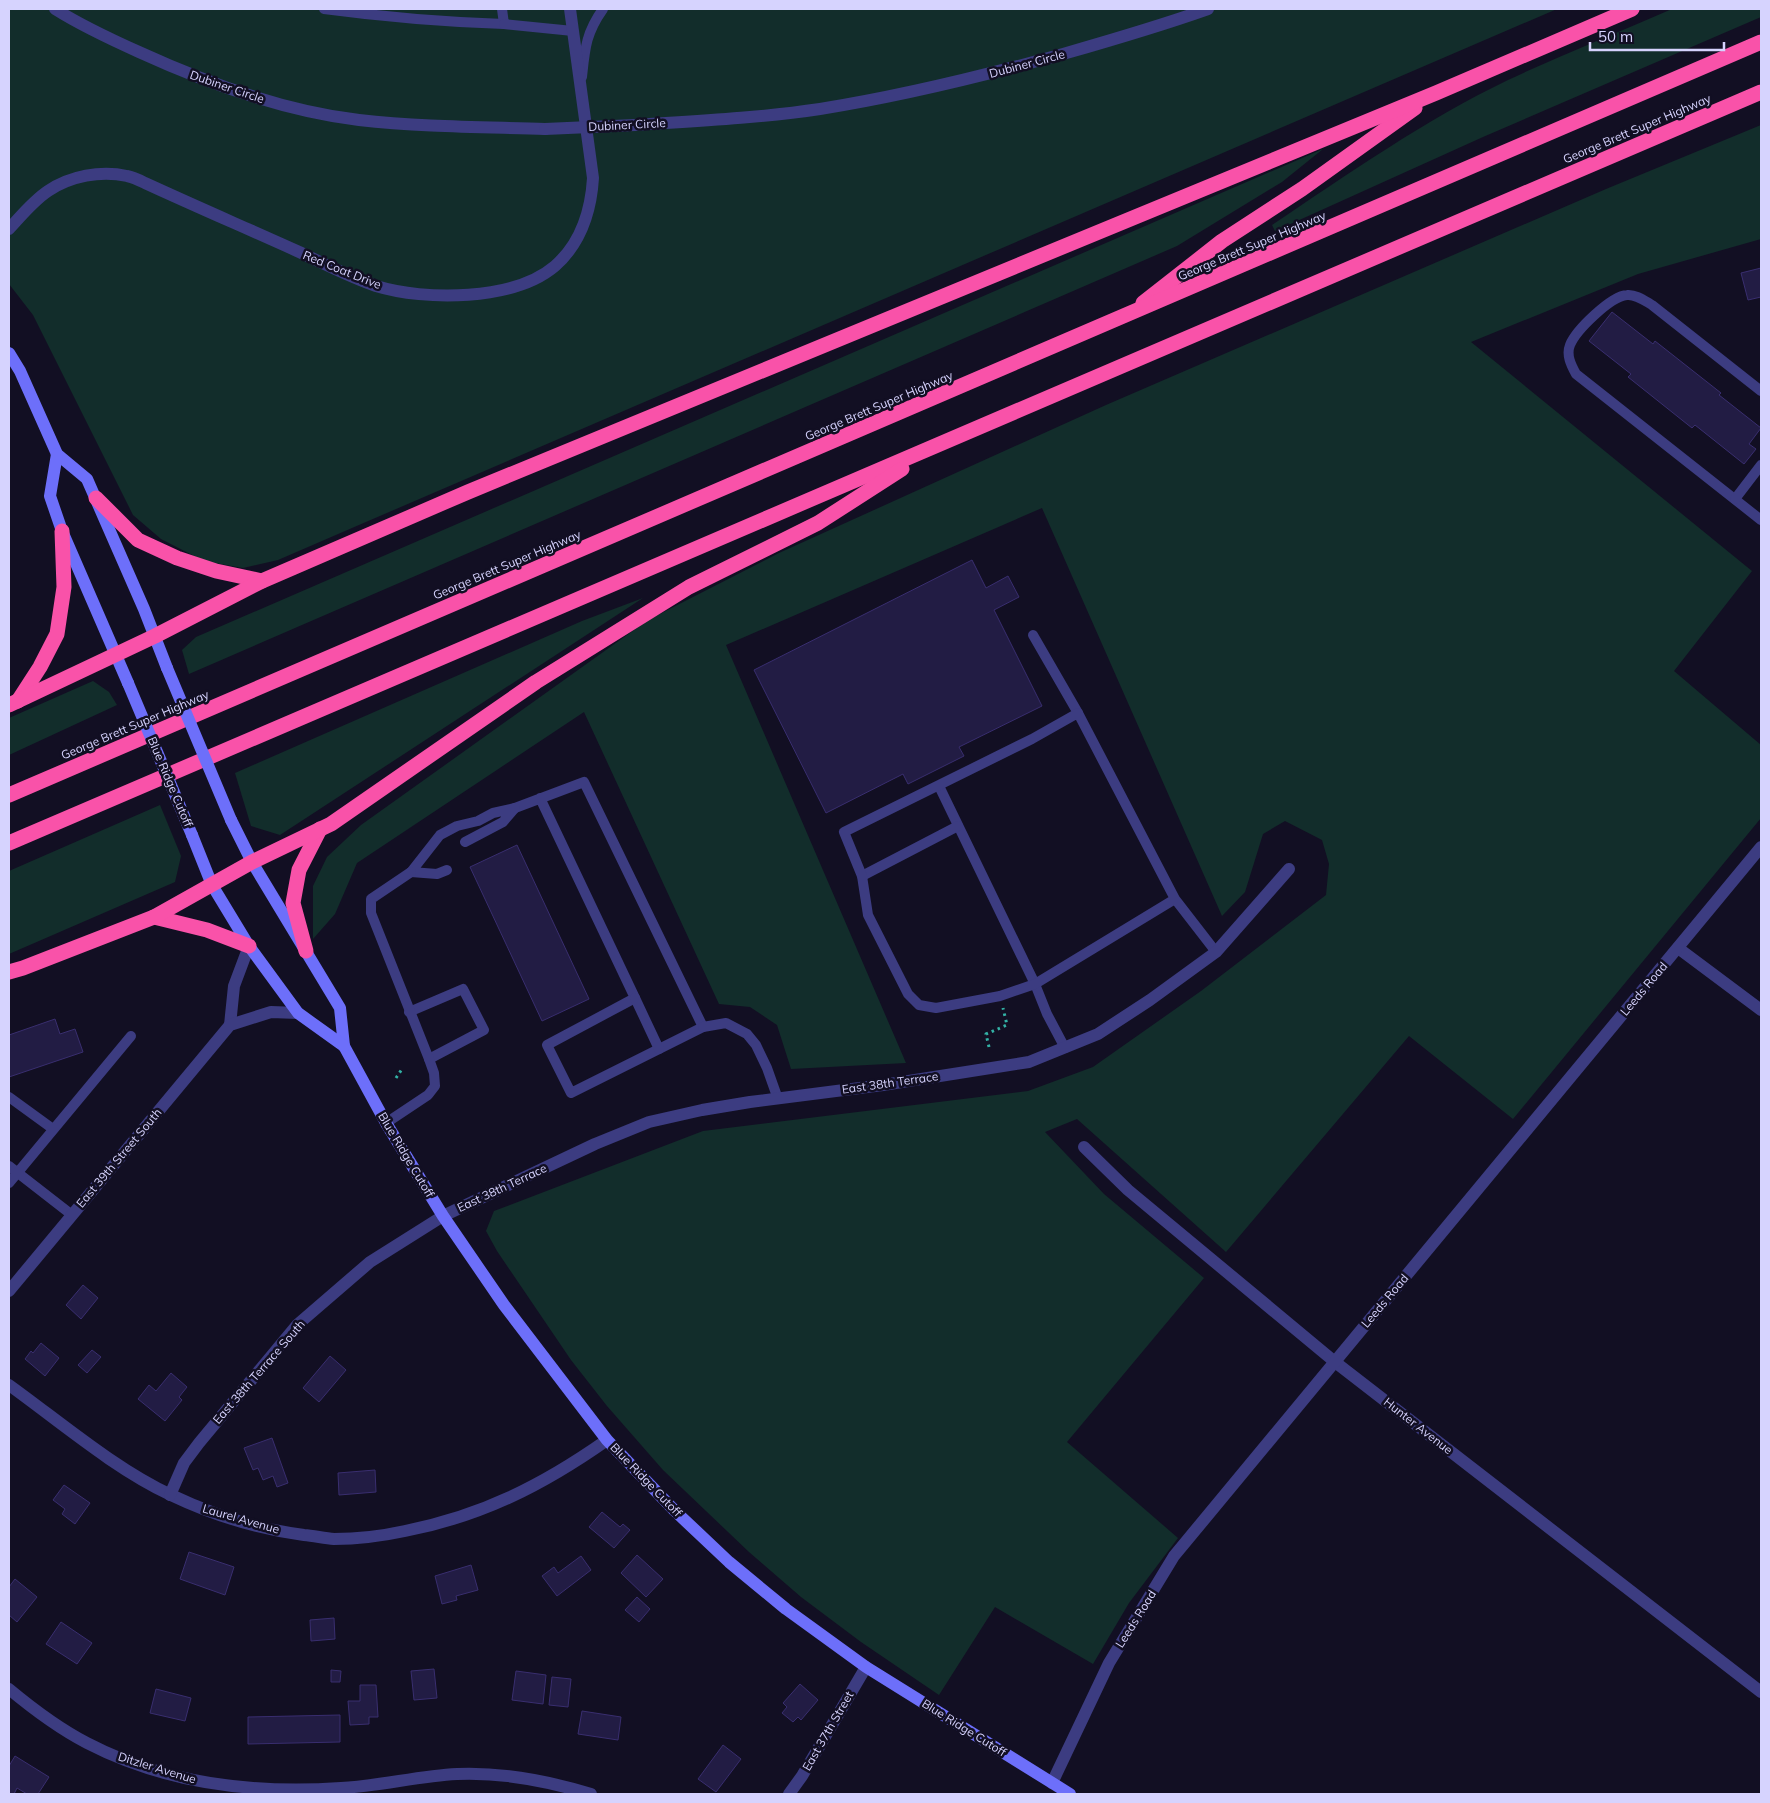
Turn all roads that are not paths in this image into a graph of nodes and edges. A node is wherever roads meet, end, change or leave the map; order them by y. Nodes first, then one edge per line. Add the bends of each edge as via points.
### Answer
1 (55, 9) edge
2 (324, 9) edge
3 (502, 9) edge
4 (570, 9) edge
5 (603, 9) edge
6 (1208, 9) edge
7 (1632, 9) edge
8 (504, 24) junction
9 (573, 31) junction
10 (1761, 42) edge
11 (581, 90) junction
12 (1761, 92) edge
13 (1436, 93) junction
14 (9, 229) edge
15 (1126, 316) junction
16 (9, 353) edge
17 (1761, 391) edge
18 (938, 446) junction
19 (57, 454) junction
20 (1761, 465) edge
21 (96, 498) junction
22 (1735, 499) junction
23 (1761, 520) edge
24 (62, 531) junction
25 (262, 581) junction
26 (1032, 635) dead end
27 (155, 636) junction
28 (116, 654) junction
29 (13, 703) edge
30 (1078, 713) junction
31 (939, 786) junction
32 (9, 795) edge
33 (540, 798) junction
34 (515, 808) junction
35 (958, 826) junction
36 (320, 829) junction
37 (465, 842) dead end
38 (9, 844) edge
39 (1761, 847) edge
40 (252, 862) junction
41 (1289, 869) dead end
42 (447, 870) dead end
43 (411, 872) junction
44 (862, 876) junction
45 (212, 885) junction
46 (1175, 899) junction
47 (154, 916) junction
48 (250, 946) junction
49 (1678, 948) junction
50 (306, 951) junction
51 (1216, 952) junction
52 (9, 972) edge
53 (1035, 984) junction
54 (636, 998) junction
55 (1761, 1010) edge
56 (409, 1012) junction
57 (298, 1013) junction
58 (230, 1025) junction
59 (703, 1027) junction
60 (131, 1036) dead end
61 (344, 1046) junction
62 (1065, 1048) junction
63 (659, 1049) junction
64 (429, 1059) junction
65 (778, 1099) junction
66 (10, 1101) edge
67 (386, 1124) junction
68 (53, 1129) junction
69 (1084, 1147) dead end
70 (9, 1166) edge
71 (17, 1172) junction
72 (9, 1183) edge
73 (72, 1214) junction
74 (443, 1216) junction
75 (9, 1291) edge
76 (1335, 1362) junction
77 (9, 1385) edge
78 (607, 1440) junction
79 (170, 1495) junction
80 (866, 1667) junction
81 (9, 1689) edge
82 (1761, 1692) edge
83 (1052, 1783) junction
84 (591, 1794) edge
85 (788, 1794) edge
86 (1070, 1794) edge

1 - 6 street, Dubiner Circle, bridge via 83,26 197,77 250,96 307,111 406,124 545,129 739,118 888,97 1021,66
2 - 8 lane via 456,23
3 - 8 lane
4 - 9 street, Red Coat Drive
5 - 11 lane via 586,41
7 - 13 highway
8 - 9 lane
9 - 11 street, Red Coat Drive
10 - 15 highway, George Brett Super Highway
11 - 14 street, Red Coat Drive via 593,178 588,213 575,241 554,266 532,279 491,292 419,294 376,286 127,176 89,174 62,182 47,191
12 - 18 highway, George Brett Super Highway
13 - 15 highway via 1302,189 1222,241
13 - 25 highway via 468,492
15 - 32 highway, George Brett Super Highway
16 - 19 main road, Blue Ridge Cutoff
17 - 22 lane via 1652,305 1627,294 1612,300 1580,329 1569,346 1569,362 1576,374
18 - 36 highway via 818,523 689,587 536,682
18 - 38 highway, George Brett Super Highway
19 - 21 main road, Blue Ridge Cutoff via 87,478
19 - 24 main road, Blue Ridge Cutoff via 50,496
20 - 22 lane
21 - 25 highway via 138,540 216,571
21 - 27 main road, Blue Ridge Cutoff
22 - 23 lane
24 - 28 main road, Blue Ridge Cutoff
24 - 29 highway via 64,587 57,634 40,667
25 - 27 highway
26 - 30 lane
27 - 28 highway
27 - 40 main road, Blue Ridge Cutoff, bridge via 231,820
28 - 29 highway
28 - 45 main road, Blue Ridge Cutoff, bridge
30 - 31 lane
30 - 46 lane
31 - 35 lane
31 - 44 lane via 844,832
33 - 34 lane
33 - 54 lane
33 - 59 lane via 584,782
34 - 37 lane via 503,822
34 - 43 lane via 446,831
35 - 44 lane
35 - 53 lane
36 - 40 highway
36 - 50 highway via 299,870 293,902
39 - 49 street, Leeds Road
40 - 45 highway
40 - 50 main road, Blue Ridge Cutoff
41 - 51 street, East 38th Terrace
42 - 43 lane via 437,874
43 - 56 lane via 371,899 370,913
44 - 53 lane via 868,915 908,994 919,1005 936,1008 1000,996
45 - 47 highway
45 - 48 main road, Blue Ridge Cutoff
46 - 51 lane
46 - 53 lane
47 - 48 highway
47 - 52 highway
48 - 57 main road, Blue Ridge Cutoff
48 - 58 street via 234,986
49 - 55 street
49 - 76 street, Leeds Road
50 - 61 main road, Blue Ridge Cutoff via 340,1008
51 - 62 street, East 38th Terrace via 1098,1034
53 - 62 lane
54 - 63 lane
54 - 63 lane via 547,1045 571,1093
56 - 64 lane
56 - 64 lane via 463,989 484,1030
57 - 58 street via 271,1012
57 - 61 main road, Blue Ridge Cutoff
58 - 73 street, East 39th Street South
59 - 63 lane
59 - 65 lane via 726,1023 747,1034 767,1068
60 - 68 lane
61 - 67 main road, Blue Ridge Cutoff
62 - 65 street, East 38th Terrace via 1029,1062
64 - 67 lane via 435,1086 428,1095
65 - 74 street, East 38th Terrace via 702,1110 649,1122
66 - 68 lane
67 - 74 main road, Blue Ridge Cutoff
68 - 71 lane
69 - 76 street, Hunter Avenue via 1128,1190
70 - 71 lane
71 - 72 lane
71 - 73 lane
73 - 75 street, East 39th Street South
74 - 78 main road, Blue Ridge Cutoff via 504,1305
74 - 79 street, East 38th Terrace South via 370,1262 297,1325 184,1463
76 - 82 street, Hunter Avenue
76 - 83 street, Leeds Road via 1174,1556 1109,1663
77 - 79 street, Laurel Avenue via 118,1465
78 - 79 street, Laurel Avenue via 550,1477 492,1506 439,1524 375,1537 333,1539 274,1531 217,1515
78 - 80 main road, Blue Ridge Cutoff via 729,1562 786,1609
80 - 83 main road, Blue Ridge Cutoff
80 - 85 street, East 37th Street via 802,1776
81 - 84 street, Ditzler Avenue via 43,1716 86,1742 132,1763 196,1781 268,1790 341,1788 457,1774 550,1782
83 - 86 main road, Blue Ridge Cutoff

